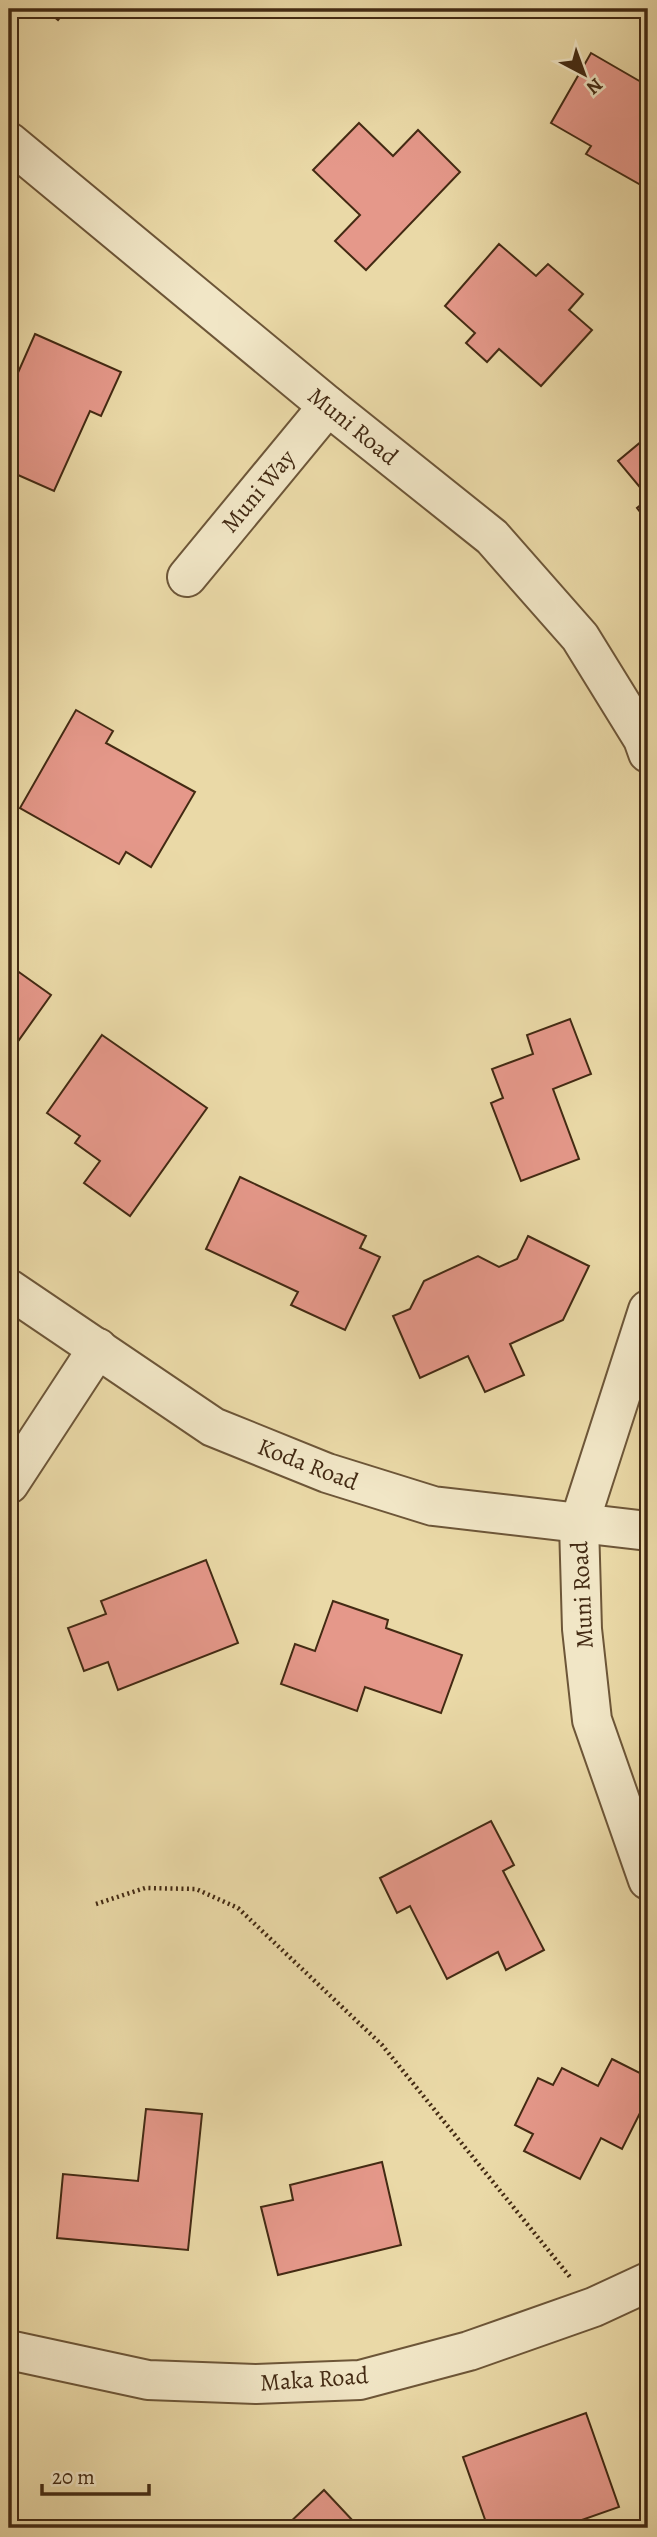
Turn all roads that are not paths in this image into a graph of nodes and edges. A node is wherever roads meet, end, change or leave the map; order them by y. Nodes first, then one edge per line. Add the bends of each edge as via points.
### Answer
1 (9, 142) edge
2 (328, 406) junction
3 (187, 577) dead end
4 (648, 753) edge
5 (9, 1289) edge
6 (648, 1310) edge
7 (98, 1348) junction
8 (9, 1484) edge
9 (579, 1524) junction
10 (648, 1531) edge
11 (648, 1880) edge
12 (648, 2282) edge
13 (9, 2350) edge

1 - 2 street, Muni Road
2 - 3 street, Muni Way
2 - 4 street, Muni Road via 492,537 580,637
5 - 7 street, Koda Road
6 - 9 street, Muni Road
7 - 8 street
7 - 9 street, Koda Road via 214,1427 327,1473 433,1506
9 - 10 street, Koda Road
9 - 11 street, Muni Road via 582,1629 592,1720
12 - 13 street, Maka Road via 594,2307 469,2351 360,2380 256,2384 148,2380

